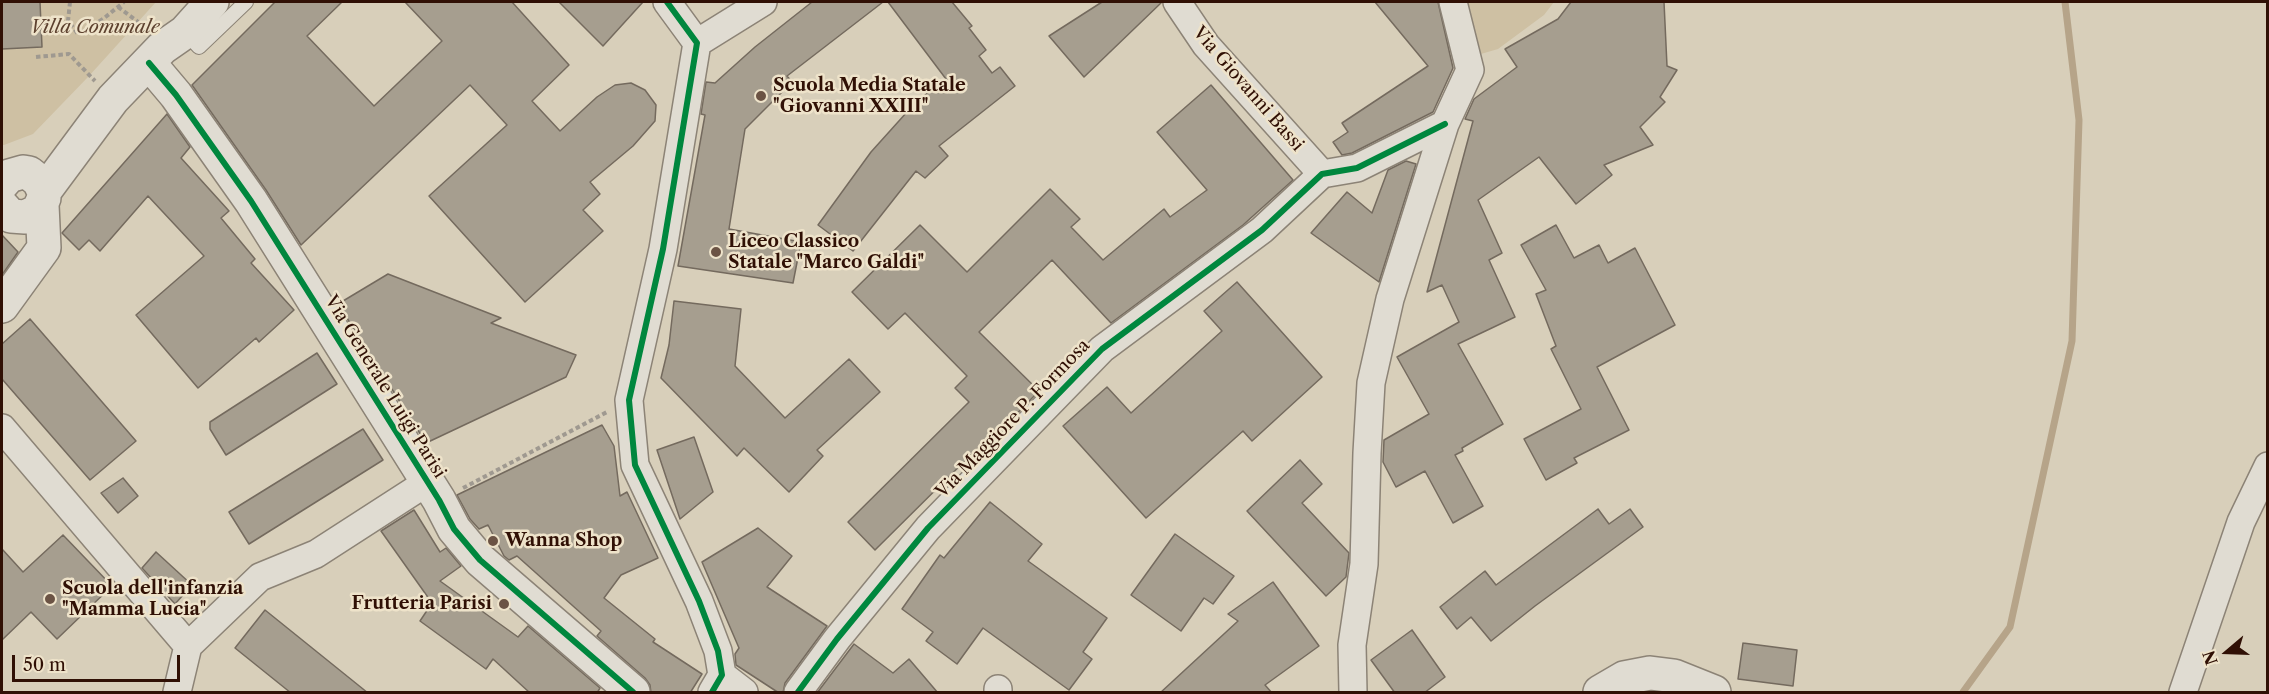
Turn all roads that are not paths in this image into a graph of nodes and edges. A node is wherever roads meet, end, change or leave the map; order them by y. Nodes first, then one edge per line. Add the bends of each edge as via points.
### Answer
1 (213, 2) edge
2 (246, 2) edge
3 (668, 2) edge
4 (763, 2) edge
5 (1177, 2) edge
6 (1453, 2) edge
7 (168, 36) edge
8 (697, 43) junction
9 (1445, 124) junction
10 (1322, 174) junction
11 (21, 182) edge
12 (2, 206) edge
13 (2, 306) edge
14 (2, 428) edge
15 (2268, 466) edge
16 (432, 492) junction
17 (188, 646) junction
18 (717, 684) edge
19 (177, 693) edge
20 (633, 693) edge
21 (744, 693) edge
22 (798, 693) edge
23 (1353, 693) edge
24 (1600, 693) edge
25 (1714, 693) edge
26 (2183, 693) edge

1 - 7 street
2 - 7 lane via 199,47
3 - 8 street
4 - 8 street
5 - 10 street, Via Giovanni Bassi via 1206,45
6 - 9 street via 1470,70
7 - 11 street via 79,145
7 - 16 street, Via Generale Luigi Parisi via 176,95 251,201
8 - 18 street via 663,249 629,400 635,465 699,601 718,651
9 - 10 street via 1357,168
9 - 23 street via 1390,299 1371,383 1364,564 1352,645
10 - 22 street, Via Maggiore P. Formosa via 1262,230 1102,349 928,528
11 - 12 street via 32,215 11,216
11 - 13 street via 44,248
14 - 17 street
15 - 26 street via 2241,522
16 - 17 street via 316,554 260,577
16 - 20 street, Via Generale Luigi Parisi via 454,529 480,560
17 - 19 street
18 - 21 street
24 - 25 street via 1624,678 1650,673 1674,676

